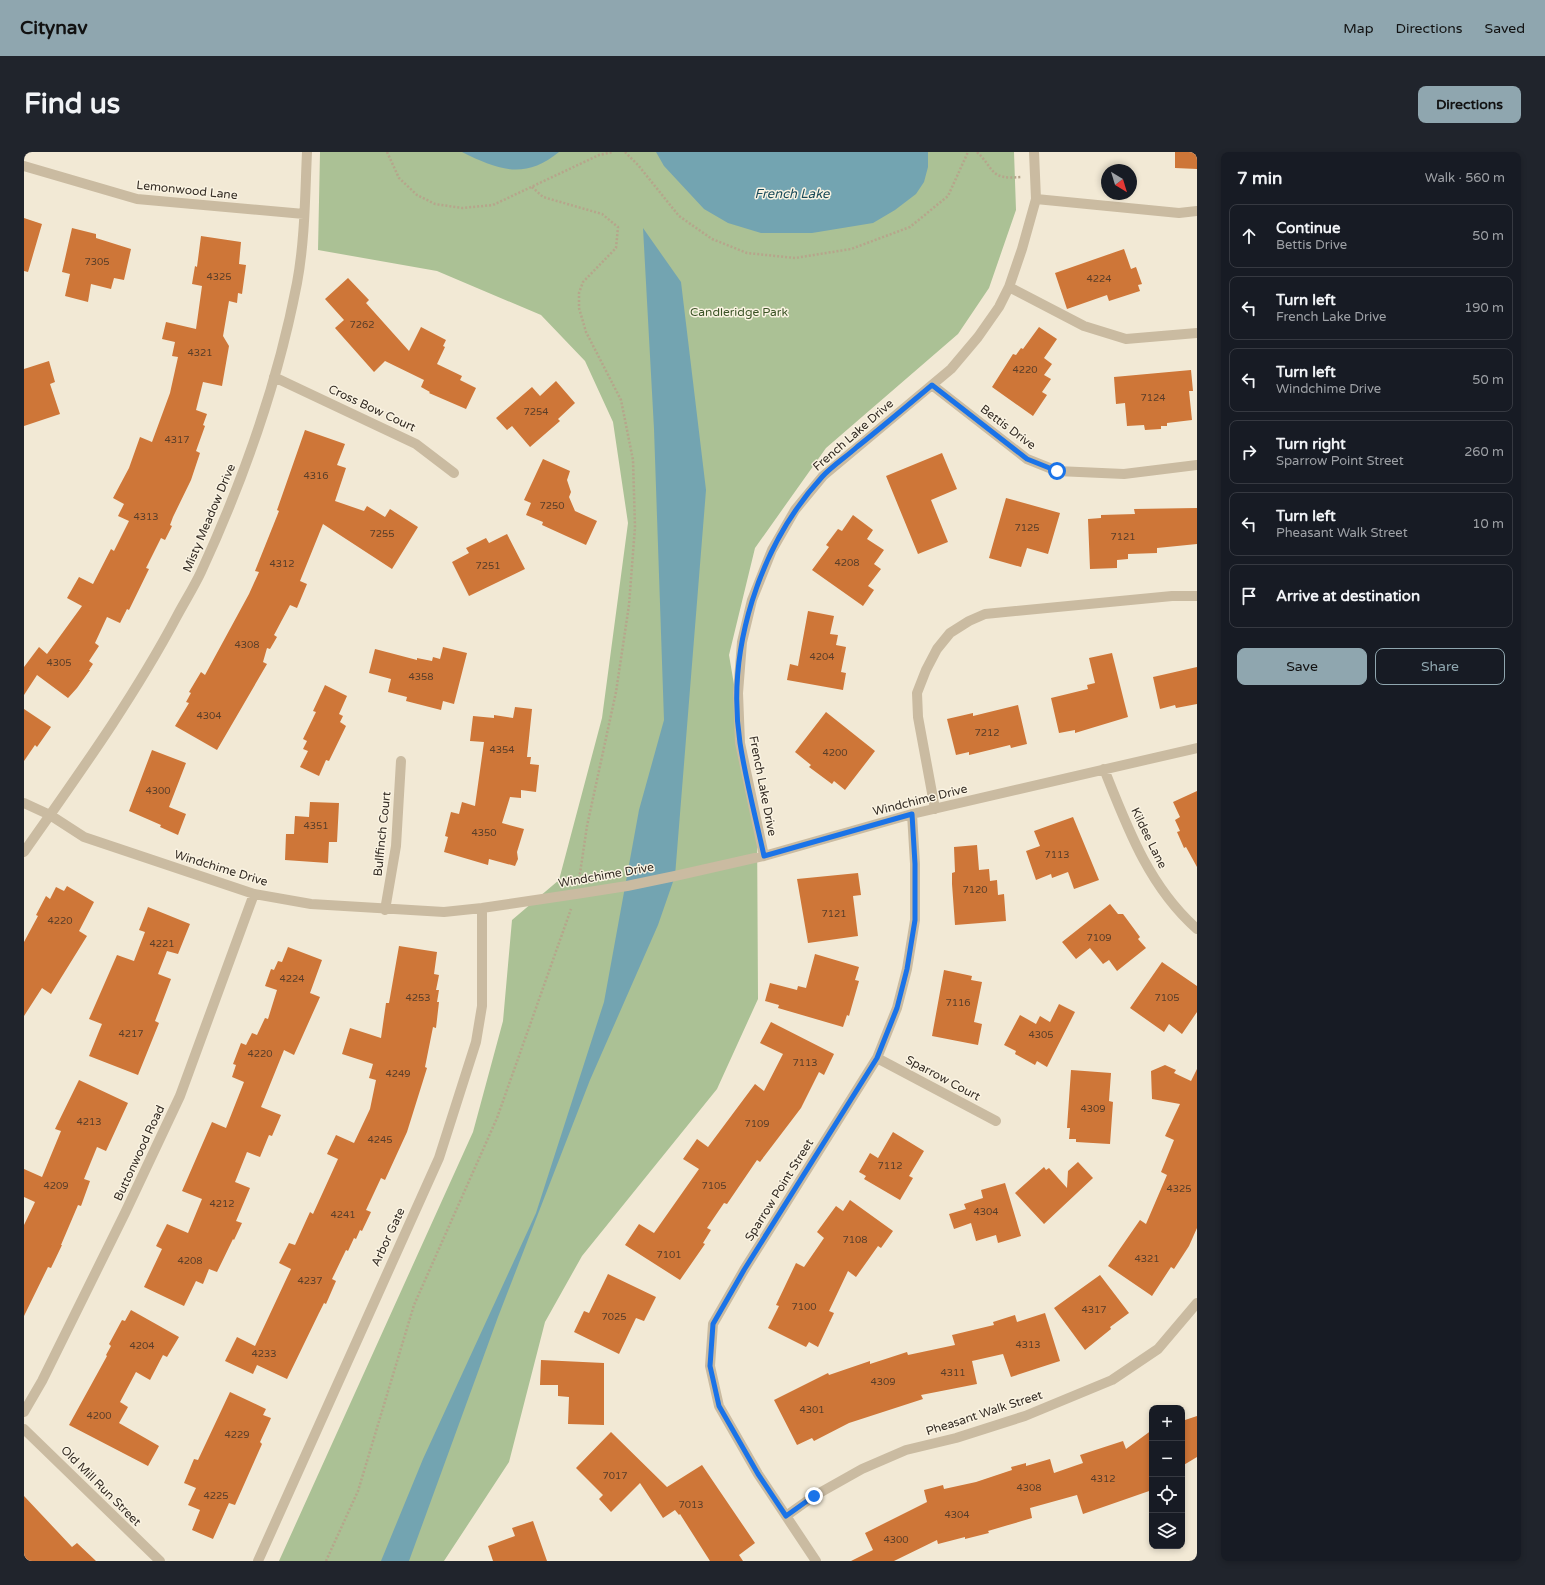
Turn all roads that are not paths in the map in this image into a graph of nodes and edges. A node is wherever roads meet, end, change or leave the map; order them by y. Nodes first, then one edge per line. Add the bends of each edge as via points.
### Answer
1 (307, 152) edge
2 (1034, 152) edge
3 (24, 166) edge
4 (1036, 199) junction
5 (1197, 211) edge
6 (304, 214) junction
7 (1010, 287) junction
8 (1197, 333) edge
9 (274, 377) junction
10 (932, 385) junction
11 (1197, 465) edge
12 (454, 473) dead end
13 (1197, 596) edge
14 (1197, 748) edge
15 (401, 761) dead end
16 (1104, 769) junction
17 (24, 803) edge
18 (935, 808) junction
19 (912, 814) junction
20 (50, 815) junction
21 (24, 852) edge
22 (764, 856) junction
23 (254, 894) junction
24 (482, 908) junction
25 (385, 910) junction
26 (1197, 929) edge
27 (877, 1058) junction
28 (996, 1121) dead end
29 (1197, 1303) edge
30 (24, 1412) edge
31 (24, 1430) edge
32 (786, 1516) junction
33 (160, 1561) edge
34 (258, 1561) edge
35 (816, 1561) edge

1 - 6 street, Misty Meadow Drive
2 - 4 street, French Lake Drive
3 - 6 street, Lemonwood Lane via 137,199
4 - 5 street via 1180,213
4 - 7 street, French Lake Drive
6 - 9 street, Misty Meadow Drive via 297,282
7 - 8 street via 1084,326 1126,339
7 - 10 street, French Lake Drive via 978,337 951,369
9 - 12 street, Cross Bow Court via 416,444
9 - 20 street, Misty Meadow Drive via 247,464 201,573 121,713
10 - 11 street, Bettis Drive via 1027,459 1057,471 1124,474
10 - 22 street, French Lake Drive via 823,476 795,510 776,544 752,600 742,642 738,693 740,743
13 - 18 street via 1172,596 985,614 950,633 937,649 917,693 918,717
14 - 16 street, Windchime Drive
15 - 25 street, Bullfinch Court via 396,846
16 - 18 street, Windchime Drive
16 - 26 street, Kildee Lane via 1132,840 1148,871
17 - 20 street, Windchime Drive
18 - 19 street, Windchime Drive
19 - 22 street, Windchime Drive
19 - 27 street, Sparrow Point Street via 915,920 897,1008
20 - 21 street, Misty Meadow Drive
20 - 23 street, Windchime Drive via 84,838
22 - 24 street, Windchime Drive via 628,886
23 - 25 street, Windchime Drive via 311,904
23 - 30 street, Buttonwood Road via 180,1096 126,1213
24 - 25 street, Windchime Drive via 444,912
24 - 34 street, Arbor Gate via 482,1006 476,1042 439,1158
27 - 28 street, Sparrow Court
27 - 32 street, Sparrow Point Street via 713,1324 710,1366 719,1406 758,1474
29 - 32 street, Pheasant Walk Street via 1158,1349 1112,1380 1025,1416 956,1438 906,1450 862,1469 814,1496
31 - 33 street, Old Mill Run Street
32 - 35 street, Sparrow Point Street

